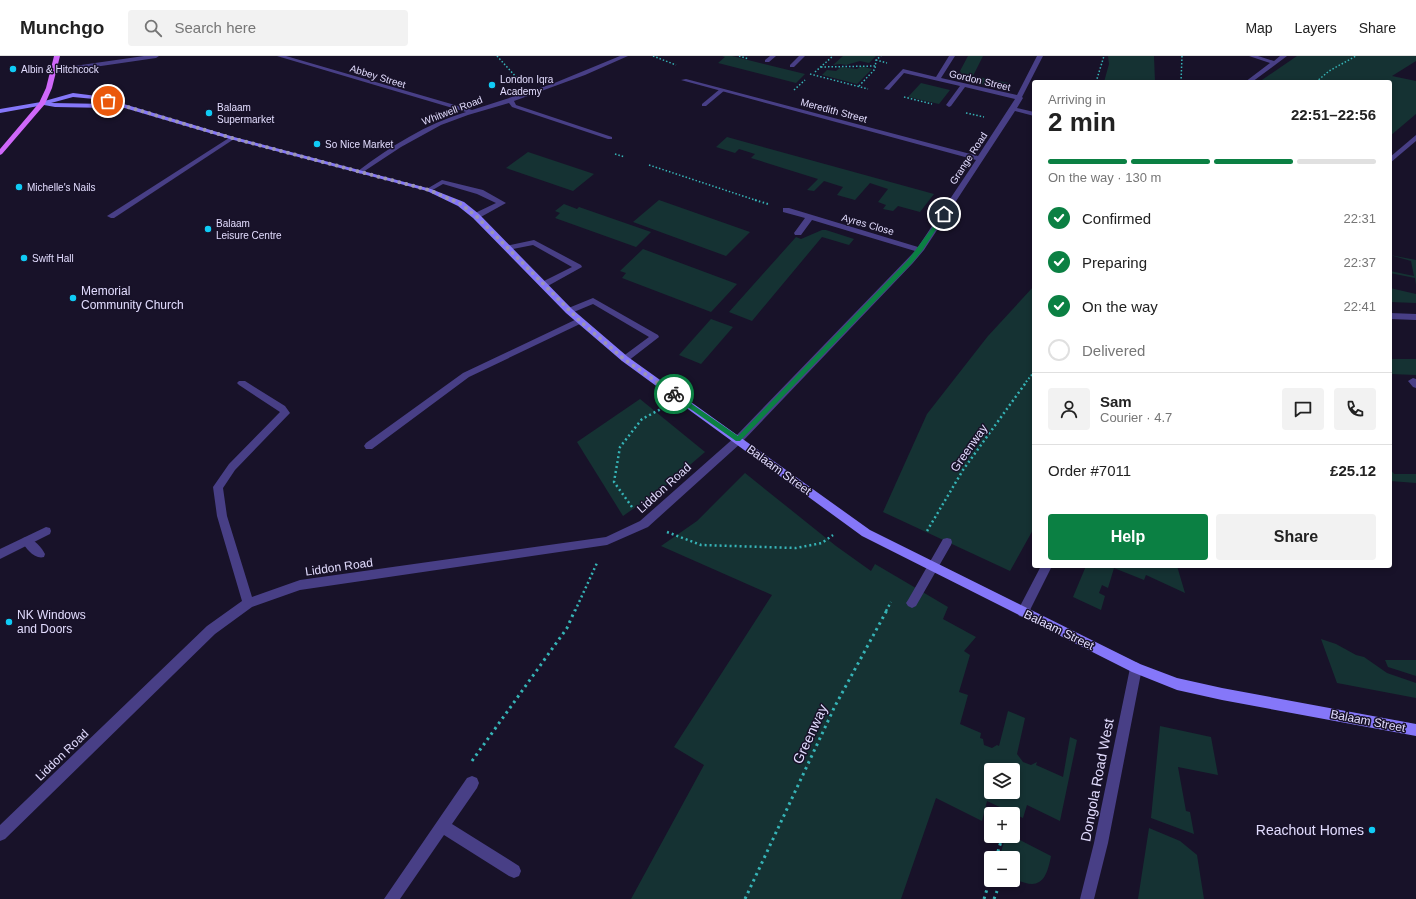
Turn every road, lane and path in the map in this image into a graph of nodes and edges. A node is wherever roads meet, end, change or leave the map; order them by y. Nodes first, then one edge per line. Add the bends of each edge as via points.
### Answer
1 (57, 56) edge
2 (156, 56) edge
3 (280, 56) edge
4 (497, 56) edge
5 (625, 56) edge
6 (773, 56) edge
7 (802, 56) edge
8 (880, 56) edge
9 (952, 56) edge
10 (1040, 56) edge
11 (1104, 56) edge
12 (1182, 56) edge
13 (1252, 56) edge
14 (1284, 56) edge
15 (1356, 56) edge
16 (767, 60) dead end
17 (1275, 62) junction
18 (792, 66) dead end
19 (876, 66) junction
20 (821, 67) dead end
21 (53, 71) junction
22 (811, 74) dead end
23 (936, 79) junction
24 (684, 80) dead end
25 (1097, 80) edge
26 (1182, 80) edge
27 (1251, 80) edge
28 (1318, 80) edge
29 (964, 85) junction
30 (859, 86) junction
31 (722, 90) junction
32 (872, 90) dead end
33 (887, 90) dead end
34 (530, 93) junction
35 (900, 96) dead end
36 (1020, 98) junction
37 (510, 100) junction
38 (42, 104) junction
39 (949, 104) dead end
40 (704, 105) dead end
41 (121, 106) junction
42 (938, 106) dead end
43 (1013, 109) junction
44 (470, 111) junction
45 (961, 111) dead end
46 (0, 112) edge
47 (1032, 114) edge
48 (1004, 122) junction
49 (1416, 137) edge
50 (232, 138) junction
51 (610, 138) dead end
52 (0, 153) edge
53 (980, 159) junction
54 (1392, 159) edge
55 (649, 165) dead end
56 (360, 172) junction
57 (429, 190) junction
58 (786, 210) joint
59 (111, 216) dead end
60 (476, 216) junction
61 (810, 217) junction
62 (798, 233) dead end
63 (508, 248) junction
64 (920, 250) junction
65 (543, 285) junction
66 (569, 311) junction
67 (1392, 316) edge
68 (1416, 317) edge
69 (580, 321) junction
70 (624, 359) junction
71 (1032, 375) edge
72 (242, 383) dead end
73 (681, 399) junction
74 (738, 440) junction
75 (369, 446) dead end
76 (644, 524) junction
77 (46, 532) dead end
78 (926, 532) dead end
79 (833, 535) dead end
80 (27, 541) junction
81 (607, 541) junction
82 (947, 542) dead end
83 (0, 554) edge
84 (40, 554) dead end
85 (933, 567) junction
86 (1047, 568) edge
87 (892, 600) dead end
88 (912, 602) dead end
89 (248, 603) junction
90 (1023, 612) junction
91 (1136, 668) junction
92 (1416, 730) edge
93 (472, 783) joint
94 (443, 826) junction
95 (0, 834) edge
96 (514, 871) dead end
97 (988, 887) edge
98 (997, 891) dead end
99 (391, 899) edge
100 (745, 899) edge
101 (984, 899) edge
102 (994, 899) edge
103 (1087, 899) edge

1 - 21 main road
2 - 21 street
3 - 44 street, Abbey Street
4 - 34 path
5 - 34 street, Whitwell Road via 588,73
6 - 16 street
7 - 18 street
8 - 19 path via 876,60
9 - 23 street, Gordon Street
10 - 36 street, Grange Road
11 - 25 path
12 - 26 path
13 - 17 street
14 - 17 street
15 - 28 path
17 - 27 street
19 - 20 path via 861,64 839,66 835,69
19 - 30 path
21 - 38 main road
22 - 30 path
23 - 29 street, Gordon Street
23 - 33 street, Gordon Street via 903,72
24 - 31 street, Meredith Street
29 - 36 street, Gordon Street
29 - 39 street
30 - 32 path
31 - 40 street
31 - 53 street, Meredith Street
34 - 37 street, Whitwell Road
35 - 42 path
36 - 43 street, Grange Road
37 - 44 street, Whitwell Road
37 - 51 street via 514,106
38 - 41 main road, Balaam Street via 64,107
38 - 41 main road, Balaam Street via 73,95 95,97
38 - 46 main road
38 - 52 main road
41 - 50 main road, Balaam Street
43 - 47 street
43 - 48 street, Grange Road
44 - 56 street, Whitwell Road via 408,139
45 - 48 path
48 - 53 street, Grange Road
49 - 54 street
50 - 56 main road, Balaam Street
50 - 59 street
53 - 64 street, Grange Road
55 - 58 path
56 - 57 main road, Balaam Street
57 - 60 main road, Balaam Street via 461,204
57 - 60 street via 442,182 480,192 502,203
58 - 61 street, Ayres Close
60 - 63 main road, Balaam Street
61 - 62 street
61 - 64 street, Ayres Close
63 - 65 main road, Balaam Street
63 - 65 street via 534,242 578,267
64 - 74 street, Grange Road
65 - 66 main road, Balaam Street
66 - 69 main road, Balaam Street
66 - 70 street via 593,301 655,337
67 - 68 street
69 - 70 main road, Balaam Street
69 - 75 street via 466,376
70 - 73 main road, Balaam Street
71 - 78 path, Greenway via 963,470
72 - 89 street via 282,408 285,413 232,467 218,487 222,516
73 - 74 main road, Balaam Street
73 - 76 path via 642,419 620,447 614,482
74 - 76 street, Liddon Road
74 - 85 main road, Balaam Street via 866,533
76 - 79 path via 701,545 796,548 822,543
76 - 81 street, Liddon Road
77 - 80 street
80 - 83 street
80 - 84 street
81 - 89 street, Liddon Road via 300,586
81 - 93 path via 567,628 470,765 481,771
82 - 85 street
85 - 88 street
85 - 90 main road, Balaam Street
86 - 90 street
87 - 100 path, Greenway via 835,706
89 - 95 street, Liddon Road via 211,630
90 - 91 main road, Balaam Street
91 - 92 main road, Balaam Street via 1163,680 1222,694
91 - 103 street, Dongola Road West via 1101,843
93 - 94 street
94 - 96 street
94 - 99 street
97 - 101 path
98 - 102 path

